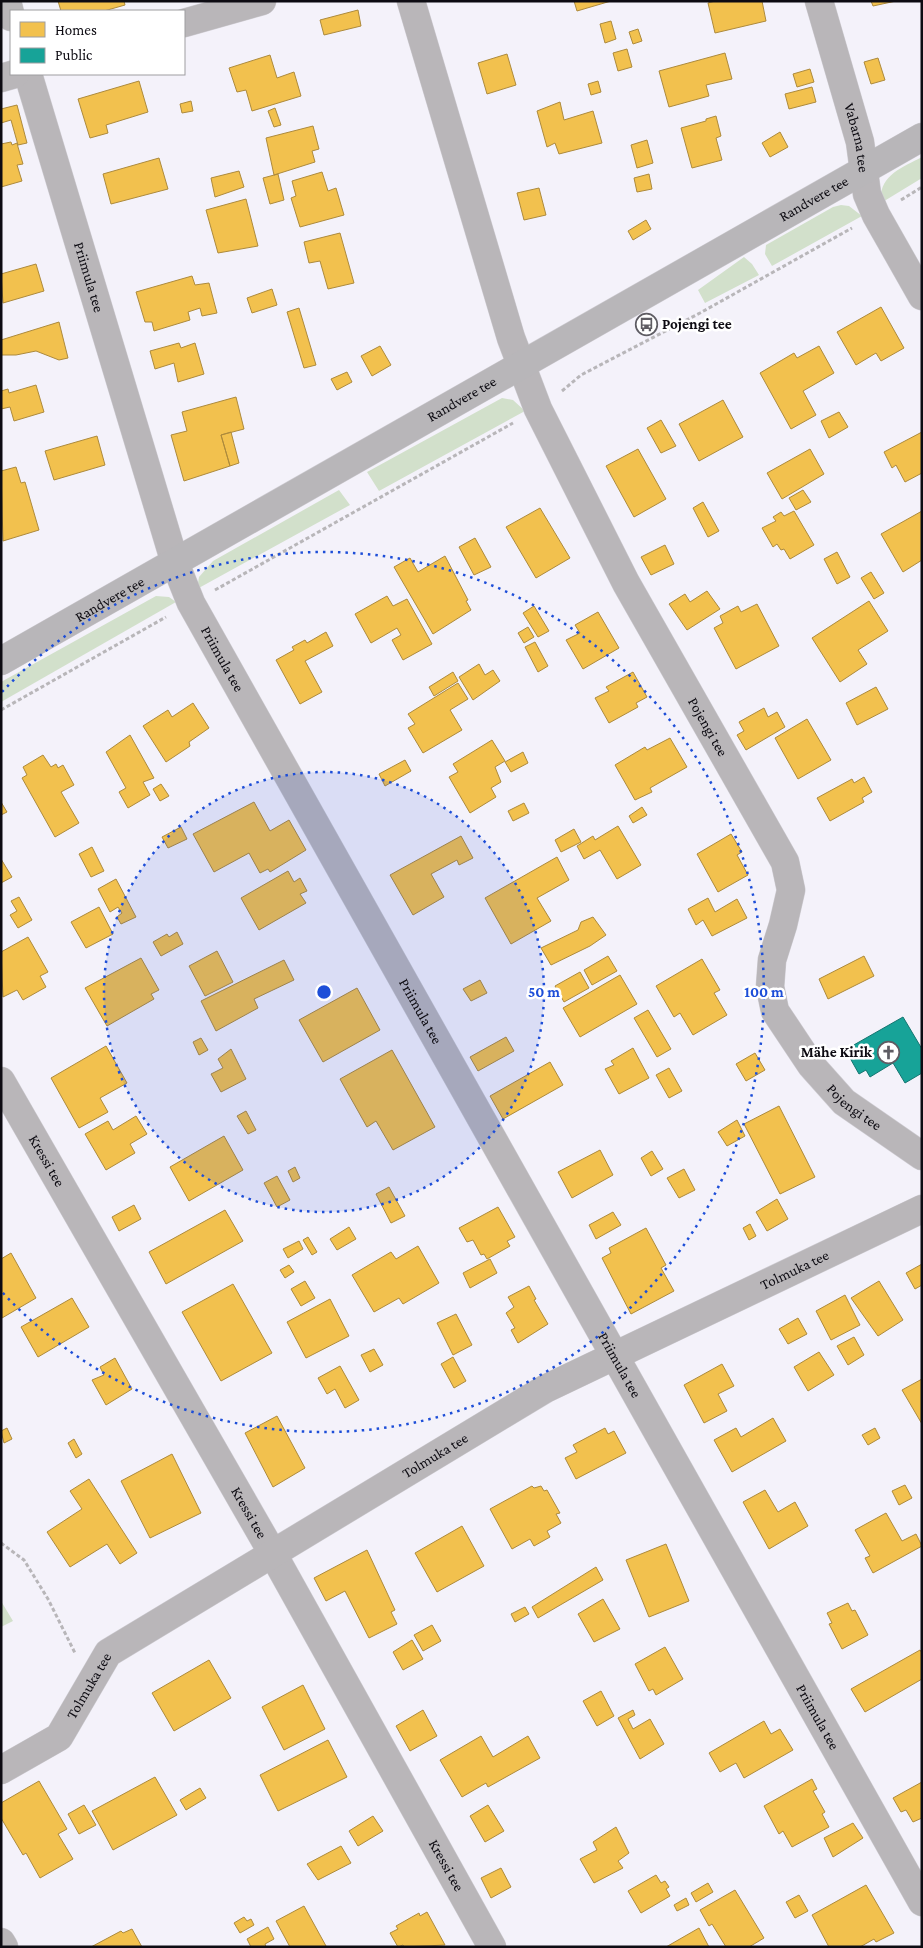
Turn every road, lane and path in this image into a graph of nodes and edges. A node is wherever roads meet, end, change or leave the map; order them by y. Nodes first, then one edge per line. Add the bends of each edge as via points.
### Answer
1 (262, 1) edge
2 (411, 1) edge
3 (819, 1) edge
4 (185, 23) edge
5 (28, 75) edge
6 (922, 137) edge
7 (865, 170) junction
8 (859, 225) dead end
9 (922, 296) edge
10 (520, 365) junction
11 (578, 370) dead end
12 (581, 375) junction
13 (561, 392) dead end
14 (522, 418) dead end
15 (174, 563) junction
16 (208, 594) dead end
17 (174, 613) dead end
18 (1, 662) edge
19 (1, 710) edge
20 (1, 1081) edge
21 (922, 1156) edge
22 (922, 1210) edge
23 (614, 1357) junction
24 (1, 1543) edge
25 (272, 1554) junction
26 (90, 1682) junction
27 (1, 1770) edge
28 (922, 1902) edge
29 (1, 1942) edge
30 (4, 1947) edge
31 (492, 1947) edge

1 - 4 street
2 - 10 street, Pojengi tee
3 - 7 street, Vabarna tee via 860,142
5 - 15 street, Priimula tee
6 - 7 main road, Randvere tee
7 - 9 street, Vabarna tee via 867,194 876,215
7 - 10 main road, Randvere tee
8 - 12 path
10 - 15 main road, Randvere tee
10 - 21 street, Pojengi tee via 538,409 626,583 785,862 791,890 772,960 770,987 775,1011 811,1065 844,1102
11 - 12 path
12 - 13 path
14 - 16 path
15 - 18 main road, Randvere tee
15 - 23 street, Priimula tee via 191,603
17 - 19 path
20 - 25 street, Kressi tee
22 - 23 street, Tolmuka tee
23 - 25 street, Tolmuka tee via 545,1388
23 - 28 street, Priimula tee
24 - 26 path via 24,1560 44,1591
25 - 26 street, Tolmuka tee via 108,1653
25 - 31 street, Kressi tee
26 - 27 street, Tolmuka tee via 59,1737
29 - 30 street

